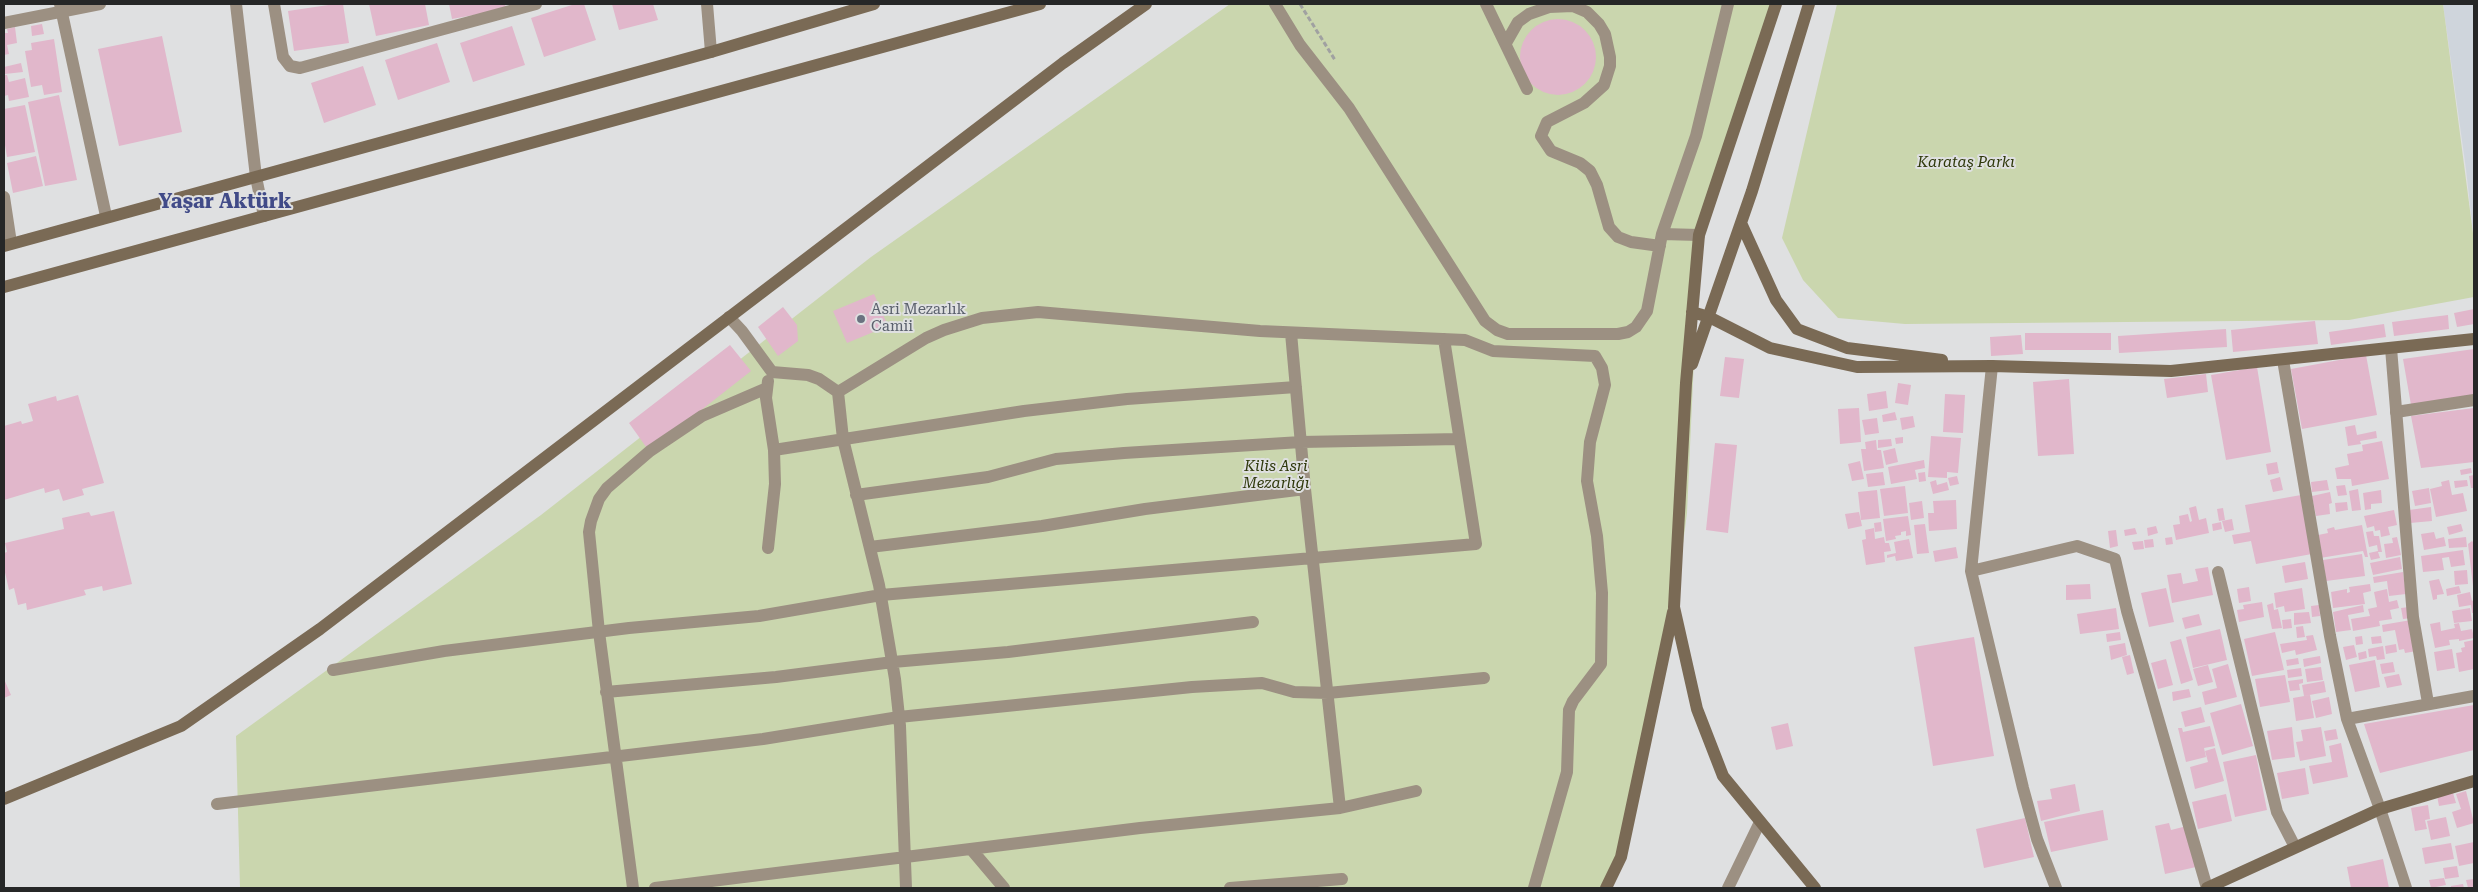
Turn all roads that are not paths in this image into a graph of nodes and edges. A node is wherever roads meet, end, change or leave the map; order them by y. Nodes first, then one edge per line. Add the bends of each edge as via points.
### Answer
1 (100, 4) edge
2 (236, 4) edge
3 (274, 4) edge
4 (536, 4) edge
5 (707, 4) edge
6 (874, 4) edge
7 (1040, 4) edge
8 (1146, 4) edge
9 (1274, 4) edge
10 (1486, 4) edge
11 (1728, 4) edge
12 (1776, 4) edge
13 (1809, 4) edge
14 (61, 8) edge
15 (4, 23) edge
16 (1506, 43) junction
17 (711, 52) junction
18 (1527, 89) dead end
19 (256, 178) junction
20 (4, 197) edge
21 (106, 216) junction
22 (264, 216) junction
23 (1741, 223) junction
24 (1699, 235) junction
25 (1661, 240) junction
26 (8, 244) edge
27 (4, 287) edge
28 (1692, 312) junction
29 (729, 317) junction
30 (1709, 317) junction
31 (1291, 332) junction
32 (1444, 339) junction
33 (2474, 339) edge
34 (2391, 348) junction
35 (2283, 360) junction
36 (1992, 366) junction
37 (772, 372) junction
38 (1686, 383) junction
39 (1296, 387) junction
40 (766, 388) junction
41 (838, 392) junction
42 (2474, 400) edge
43 (2396, 412) junction
44 (843, 439) junction
45 (1459, 439) junction
46 (1301, 442) junction
47 (774, 450) junction
48 (1305, 489) junction
49 (856, 495) junction
50 (870, 547) junction
51 (768, 548) dead end
52 (1313, 558) junction
53 (1971, 571) junction
54 (2218, 572) dead end
55 (881, 595) junction
56 (1674, 607) junction
57 (1253, 622) dead end
58 (599, 632) junction
59 (893, 662) junction
60 (333, 670) dead end
61 (1484, 678) dead end
62 (606, 692) junction
63 (1328, 692) junction
64 (2474, 696) edge
65 (2428, 703) junction
66 (899, 717) junction
67 (2346, 719) junction
68 (615, 756) junction
69 (2474, 780) edge
70 (1416, 791) dead end
71 (4, 799) edge
72 (217, 804) dead end
73 (1340, 808) junction
74 (2380, 809) junction
75 (1760, 822) junction
76 (2295, 847) junction
77 (971, 849) junction
78 (904, 858) junction
79 (1342, 879) dead end
80 (633, 888) edge
81 (655, 888) edge
82 (906, 888) edge
83 (1004, 888) edge
84 (1230, 888) edge
85 (1534, 888) edge
86 (1606, 888) edge
87 (1728, 888) edge
88 (1816, 888) edge
89 (2056, 888) edge
90 (2207, 888) edge
91 (2406, 888) edge

1 - 14 street
2 - 19 street
3 - 4 street via 283,57 295,68
5 - 17 street
6 - 17 street
7 - 22 street
8 - 29 street via 1062,63
9 - 25 street via 1349,108 1454,274 1491,326 1508,334 1628,332 1642,320 1647,310
10 - 16 street
11 - 25 street via 1696,136
12 - 24 street
13 - 23 street
14 - 15 street
14 - 21 street
16 - 18 street
16 - 25 street via 1518,22 1549,6 1573,6 1588,12 1599,24 1610,56 1604,85 1584,103 1547,122 1541,136 1551,151 1580,163 1590,171 1610,227 1618,237 1631,242
17 - 19 street
19 - 21 street
19 - 22 street
20 - 26 street
21 - 26 street
22 - 27 street
23 - 30 street
23 - 36 street via 1776,300 1797,329 1847,348
24 - 25 street
24 - 28 street
28 - 30 street
28 - 38 street
29 - 37 street
29 - 71 street via 320,629 181,726
30 - 36 street via 1770,348 1857,367
30 - 38 street
31 - 32 street
31 - 39 street
31 - 41 street via 1066,313 1010,314 963,323 926,338
32 - 45 street
32 - 85 street via 1466,340 1493,351 1595,356 1604,377 1605,386 1586,468 1602,593 1601,664 1576,695 1569,710 1568,772
33 - 34 street
34 - 35 street
34 - 43 street
35 - 36 street via 2171,372
35 - 67 street
36 - 53 street
37 - 40 street
37 - 41 street via 808,375
38 - 56 street
39 - 44 street via 1024,411
39 - 46 street
40 - 47 street
40 - 58 street via 726,404 675,433 606,488 594,511 589,532
41 - 44 street
42 - 43 street
43 - 65 street via 2412,617
44 - 47 street
44 - 49 street
45 - 46 street
45 - 52 street via 1476,544
46 - 48 street
46 - 49 street via 1056,460 988,477
47 - 51 street via 775,484
48 - 50 street
48 - 52 street
49 - 50 street
50 - 55 street
52 - 55 street
52 - 63 street
53 - 89 street via 2023,788 2037,839
53 - 90 street via 2077,546 2115,559
54 - 76 street via 2277,812
55 - 58 street via 759,616
55 - 59 street
56 - 75 street via 1697,709 1723,776
56 - 86 street via 1621,857
57 - 59 street via 1008,652
58 - 60 street via 444,651
58 - 62 street
59 - 62 street via 776,677
59 - 66 street
61 - 63 street
62 - 68 street
63 - 66 street via 1294,692 1262,683 1192,687
63 - 73 street
64 - 65 street
65 - 67 street
66 - 68 street via 763,739
66 - 78 street
67 - 74 street
68 - 72 street
68 - 80 street
69 - 74 street
70 - 73 street
73 - 77 street
74 - 76 street
74 - 91 street
75 - 87 street
75 - 88 street
76 - 90 street
77 - 78 street
77 - 83 street
78 - 81 street
78 - 82 street
79 - 84 street

